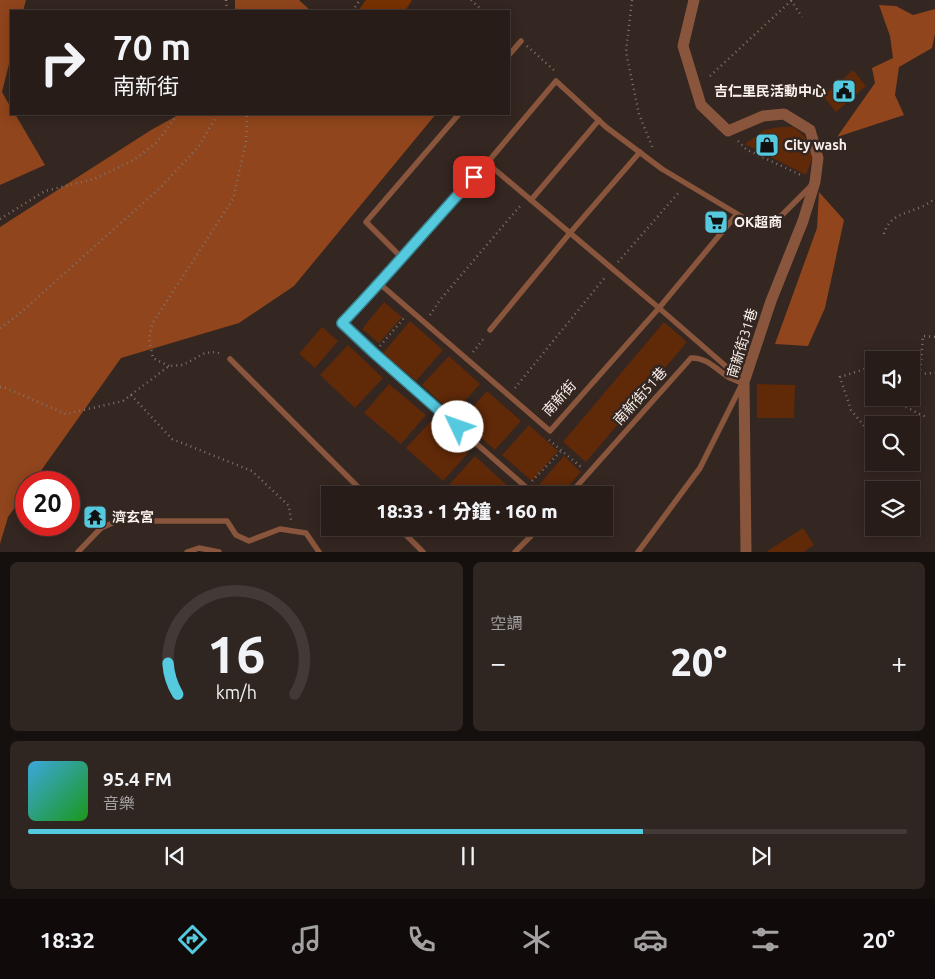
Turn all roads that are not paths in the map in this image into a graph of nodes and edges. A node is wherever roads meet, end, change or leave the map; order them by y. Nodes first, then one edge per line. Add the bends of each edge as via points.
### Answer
1 (694, 0) edge
2 (521, 41) road end
3 (510, 54) edge
4 (458, 115) edge
5 (599, 120) junction
6 (640, 152) junction
7 (487, 163) junction
8 (815, 182) junction
9 (531, 200) junction
10 (736, 214) junction
11 (570, 233) junction
12 (402, 257) junction
13 (380, 284) junction
14 (659, 308) junction
15 (490, 330) road end
16 (230, 359) road end
17 (744, 382) junction
18 (357, 486) edge
19 (524, 486) edge
20 (577, 486) edge
21 (407, 536) edge
22 (531, 536) edge
23 (316, 551) edge
24 (78, 552) edge
25 (187, 552) edge
26 (219, 552) edge
27 (423, 552) edge
28 (515, 552) edge
29 (638, 552) edge
30 (746, 552) edge

1 - 8 street via 683,46 701,105 728,131 763,116 784,114 810,130 818,158
2 - 3 lane
4 - 12 lane via 366,222
5 - 6 lane
5 - 7 lane via 556,81
5 - 9 lane
6 - 10 lane
6 - 11 lane
7 - 9 lane
7 - 12 lane
8 - 10 lane via 778,219 754,224
8 - 17 street, 南新街31巷
9 - 11 lane
10 - 14 lane, 南新街
11 - 14 lane
11 - 15 lane
12 - 13 lane
13 - 14 lane, 南新街 via 550,431
13 - 19 lane via 342,323
14 - 17 lane
16 - 18 lane
17 - 20 lane, 南新街51巷 via 736,382 708,362 691,358
17 - 29 lane via 700,468
17 - 30 street, 南新街31巷
21 - 27 lane
22 - 28 lane
23 - 24 lane via 306,533 280,530 249,541 236,535 227,521 117,521 101,528
25 - 26 lane via 199,548

